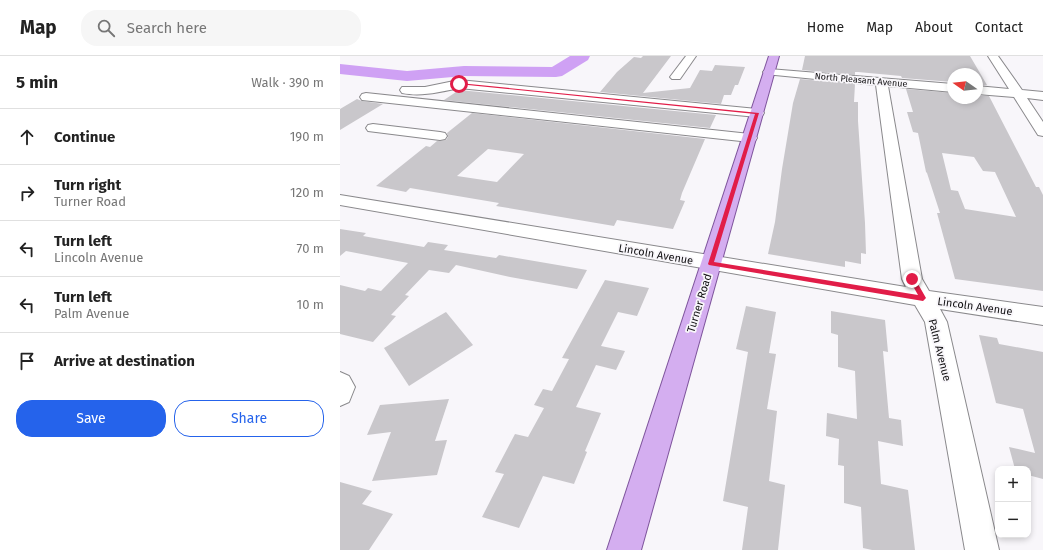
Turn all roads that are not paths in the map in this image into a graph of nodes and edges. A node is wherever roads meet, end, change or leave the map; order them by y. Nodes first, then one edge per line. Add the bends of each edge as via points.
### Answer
1 (691, 56) edge
2 (992, 56) edge
3 (772, 64) edge
4 (676, 77) dead end
5 (882, 83) junction
6 (389, 88) dead end
7 (947, 88) edge
8 (983, 90) edge
9 (1017, 93) junction
10 (1043, 96) edge
11 (366, 97) dead end
12 (413, 102) junction
13 (757, 114) junction
14 (1043, 132) edge
15 (440, 136) dead end
16 (750, 138) junction
17 (340, 200) edge
18 (711, 264) junction
19 (923, 298) junction
20 (1043, 316) edge
21 (340, 384) edge
22 (340, 394) edge
23 (624, 550) edge
24 (982, 550) edge

1 - 4 street
2 - 9 street
3 - 5 street, North Pleasant Avenue
3 - 13 main road, Turner Road
5 - 7 street, North Pleasant Avenue
5 - 19 street, Palm Avenue via 912,279
6 - 13 street via 425,91 459,84
8 - 9 street
9 - 10 street
9 - 14 street
11 - 12 street
12 - 15 street via 373,128
12 - 16 street
13 - 16 main road, Turner Road
16 - 18 main road, Turner Road
17 - 18 street, Lincoln Avenue
18 - 19 street, Lincoln Avenue
18 - 23 main road, Turner Road
19 - 20 street, Lincoln Avenue
19 - 24 street, Palm Avenue via 936,322
21 - 22 street

